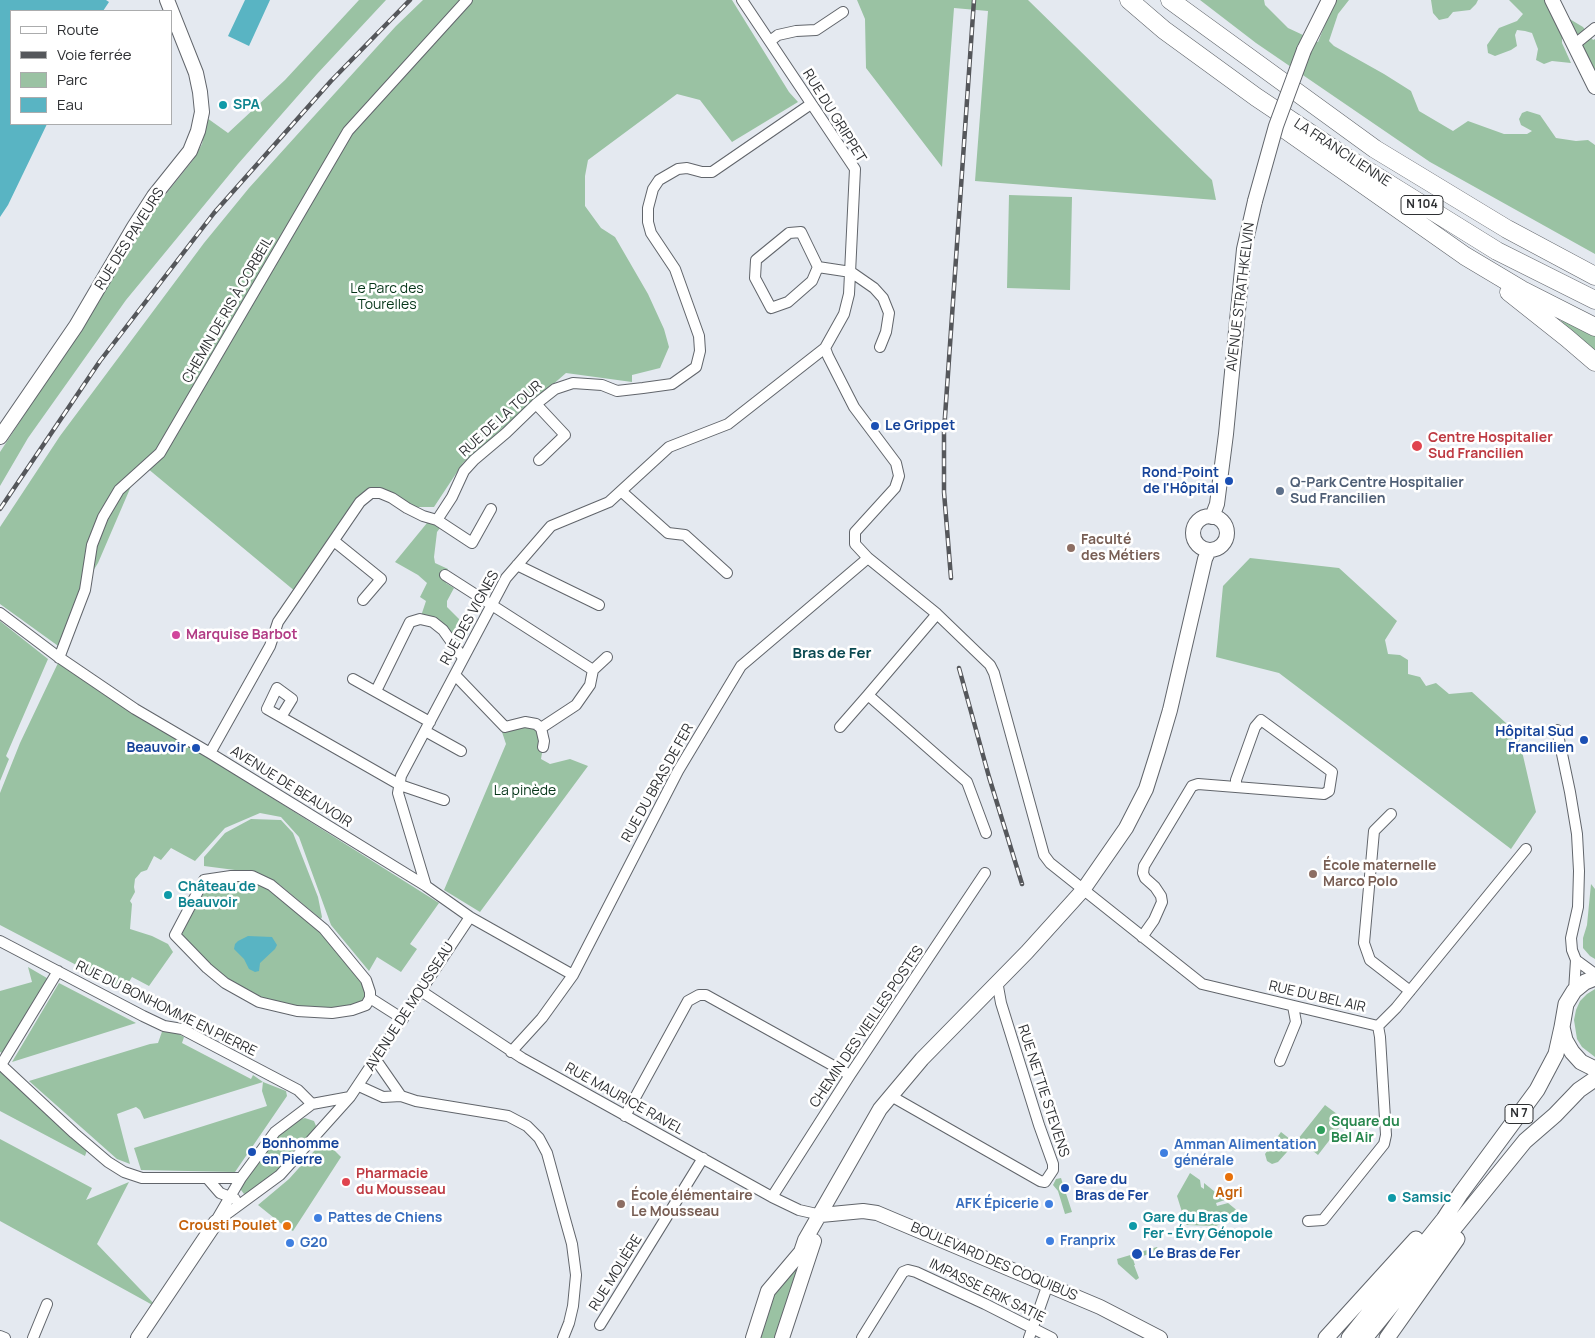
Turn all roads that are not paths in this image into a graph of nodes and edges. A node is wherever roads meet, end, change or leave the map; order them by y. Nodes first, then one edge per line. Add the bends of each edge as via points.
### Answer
1 (467, 0) edge
2 (742, 0) edge
3 (1129, 0) edge
4 (1170, 0) edge
5 (1329, 0) edge
6 (1552, 0) edge
7 (843, 12) dead end
8 (172, 13) edge
9 (1595, 28) edge
10 (770, 41) junction
11 (1574, 45) junction
12 (1595, 87) edge
13 (1256, 96) junction
14 (811, 104) junction
15 (1465, 256) junction
16 (818, 267) junction
17 (851, 272) junction
18 (1595, 276) edge
19 (1595, 300) edge
20 (1595, 328) edge
21 (880, 347) dead end
22 (826, 348) junction
23 (1595, 362) edge
24 (536, 404) junction
25 (0, 437) edge
26 (539, 460) dead end
27 (621, 491) junction
28 (491, 509) dead end
29 (1212, 517) junction
30 (437, 520) junction
31 (334, 542) junction
32 (1209, 550) junction
33 (868, 558) junction
34 (517, 565) junction
35 (727, 573) dead end
36 (445, 574) dead end
37 (363, 600) dead end
38 (493, 604) junction
39 (599, 605) dead end
40 (0, 613) edge
41 (937, 614) junction
42 (607, 657) dead end
43 (59, 658) junction
44 (463, 658) junction
45 (593, 670) junction
46 (455, 675) junction
47 (353, 678) dead end
48 (376, 691) junction
49 (868, 695) junction
50 (281, 718) dead end
51 (428, 726) junction
52 (840, 727) dead end
53 (541, 728) junction
54 (1557, 730) dead end
55 (543, 747) dead end
56 (461, 751) dead end
57 (210, 753) junction
58 (400, 784) junction
59 (1236, 786) junction
60 (444, 800) dead end
61 (1391, 814) dead end
62 (986, 833) dead end
63 (1526, 848) dead end
64 (986, 873) dead end
65 (426, 886) junction
66 (1083, 890) junction
67 (470, 917) junction
68 (1142, 937) junction
69 (0, 941) edge
70 (1576, 960) junction
71 (58, 971) junction
72 (1595, 974) edge
73 (573, 976) junction
74 (1595, 978) edge
75 (997, 981) junction
76 (421, 991) junction
77 (1410, 991) junction
78 (1574, 991) junction
79 (370, 998) junction
80 (1293, 1006) junction
81 (403, 1019) junction
82 (1378, 1026) junction
83 (1562, 1027) junction
84 (511, 1052) junction
85 (376, 1060) junction
86 (1280, 1061) dead end
87 (0, 1065) edge
88 (1595, 1069) edge
89 (850, 1075) junction
90 (1595, 1079) edge
91 (359, 1086) junction
92 (401, 1096) junction
93 (891, 1096) junction
94 (350, 1098) junction
95 (312, 1104) junction
96 (624, 1116) junction
97 (703, 1158) junction
98 (207, 1178) junction
99 (241, 1178) junction
100 (1460, 1194) junction
101 (229, 1197) junction
102 (772, 1197) junction
103 (245, 1201) junction
104 (1472, 1208) junction
105 (821, 1215) junction
106 (1308, 1221) dead end
107 (216, 1222) junction
108 (1048, 1284) junction
109 (47, 1304) dead end
110 (600, 1325) dead end
111 (1033, 1328) junction
112 (0, 1336) edge
113 (6, 1338) edge
114 (33, 1338) edge
115 (138, 1338) edge
116 (563, 1338) edge
117 (753, 1338) edge
118 (782, 1338) edge
119 (862, 1338) edge
120 (1028, 1338) edge
121 (1052, 1338) edge
122 (1160, 1338) edge
123 (1326, 1338) edge
124 (1349, 1338) edge
125 (1365, 1338) edge
126 (1387, 1338) edge

1 - 43 street, CHEMIN DE RIS À CORBEIL via 348,131 160,453 119,490 102,517 92,545 85,590
2 - 10 street, RUE DU GRIPPET
3 - 13 highway, LA FRANCILIENNE / N 104 via 1164,30
4 - 18 highway, LA FRANCILIENNE / N 104 via 1375,149 1507,229
5 - 29 street, AVENUE STRATHKELVIN, bridge via 1304,50 1276,126 1254,201 1244,250 1226,434
6 - 11 street
7 - 10 street via 816,30 778,35
8 - 25 street, RUE DES PAVEURS via 196,73 200,92 202,112 190,151 154,196 76,326
9 - 11 street
10 - 14 street, RUE DU GRIPPET
11 - 12 street
13 - 15 highway via 1266,116
13 - 19 highway, LA FRANCILIENNE / N 104 via 1344,156 1496,251
14 - 17 street, RUE DU GRIPPET via 855,169
14 - 24 street, RUE DE LA TOUR via 712,172 678,169 659,180 653,189 648,222 651,233 675,269 699,336 696,366 672,384 617,391 573,383 555,389
15 - 20 highway
15 - 23 highway via 1473,269 1505,289
16 - 16 street via 801,232 789,233 756,260 756,278 771,308 788,302 812,281
16 - 17 street
17 - 21 street via 874,288 883,298 889,313
17 - 22 street, RUE DU GRIPPET via 844,314
22 - 27 street, RUE DES VIGNES via 728,424 669,447
22 - 33 street via 854,407 896,464 899,476 895,488 855,532 855,544
24 - 26 street via 565,435
24 - 30 street, RUE DE LA TOUR via 464,471
27 - 34 street, RUE DES VIGNES via 609,502 551,526
27 - 35 street via 668,533 685,535
28 - 30 street via 472,543
29 - 32 street via 1218,518 1225,526 1227,536 1219,548
29 - 32 street via 1197,523 1194,533 1197,544
30 - 31 street via 380,493 371,493 360,502
31 - 37 street via 381,579
31 - 57 street via 278,622 270,646
32 - 66 street via 1170,710 1146,789 1126,828
33 - 41 street, RUE DU BEL AIR
33 - 73 street, RUE DU BRAS DE FER via 741,666 678,771
34 - 38 street, RUE DES VIGNES via 506,578
34 - 39 street
36 - 38 street
38 - 44 street, RUE DES VIGNES
38 - 45 street
40 - 43 street, AVENUE DE BEAUVOIR
41 - 49 street
41 - 66 street, RUE DU BEL AIR via 990,665 1044,855
42 - 45 street
43 - 57 street, AVENUE DE BEAUVOIR via 135,709
44 - 46 street, RUE DES VIGNES
44 - 48 street via 443,630 433,622 420,619 410,622
45 - 53 street via 590,685 576,705
46 - 51 street, RUE DES VIGNES
46 - 53 street via 505,727 525,722
47 - 48 street
48 - 51 street
49 - 52 street
49 - 62 street via 967,782
50 - 58 street
51 - 56 street
51 - 58 street, RUE DES VIGNES
53 - 55 street
54 - 70 street via 1577,834 1578,906 1571,938
57 - 65 street, AVENUE DE BEAUVOIR
58 - 60 street
58 - 65 street, RUE DES VIGNES via 398,794
59 - 59 street via 1324,794 1330,791 1332,772 1261,720 1255,727
59 - 68 street via 1192,786 1144,866 1145,878 1155,887 1162,902
61 - 77 street via 1374,832 1364,944 1370,960
63 - 77 street, RUE DU BEL AIR
64 - 89 street, CHEMIN DES VIEILLES POSTES
65 - 67 street, AVENUE DE BEAUVOIR
66 - 68 street, RUE DU BEL AIR
66 - 75 street
67 - 73 street, AVENUE DE BEAUVOIR
67 - 76 street, AVENUE DE MOUSSEAU
68 - 80 street, RUE DU BEL AIR via 1202,984
69 - 71 street, RUE DU BONHOMME EN PIERRE
70 - 72 street
70 - 78 street
71 - 87 street, RUE DU BONHOMME EN PIERRE
71 - 95 street, RUE DU BONHOMME EN PIERRE via 164,1026 182,1029 298,1090
73 - 84 street, RUE DU BRAS DE FER via 542,1018
74 - 78 main road
75 - 93 street
75 - 93 street, RUE NETTIE STEVENS via 1053,1164 1045,1182
76 - 81 street, AVENUE DE MOUSSEAU
76 - 84 street, RUE MAURICE RAVEL
77 - 82 street, RUE DU BEL AIR
78 - 83 main road via 1566,1004
79 - 79 street via 366,1005 332,1013 297,1011 259,1002 225,983 175,935 204,880 252,876 270,885 324,928 366,980
79 - 81 street
80 - 82 street, RUE DU BEL AIR
80 - 86 street via 1296,1022
81 - 85 street, AVENUE DE MOUSSEAU
82 - 106 street via 1384,1144 1323,1220
83 - 88 main road via 1572,1052 1581,1062
83 - 100 main road, N 7 via 1556,1054 1537,1090
84 - 96 street, RUE MAURICE RAVEL
85 - 91 street, AVENUE DE MOUSSEAU
85 - 92 street
87 - 98 street, RUE DU BONHOMME EN PIERRE via 74,1134 124,1172 142,1178
89 - 96 street via 706,995 699,995 688,1001
89 - 102 street, CHEMIN DES VIEILLES POSTES
90 - 104 main road, N 7 via 1579,1090 1525,1142
91 - 92 street via 383,1097
91 - 94 street, AVENUE DE MOUSSEAU
92 - 116 street via 508,1116 527,1126 539,1138 547,1152 563,1209 576,1275 571,1315
93 - 105 street via 880,1109
94 - 95 street, AVENUE DE MOUSSEAU
94 - 103 street, AVENUE DE MOUSSEAU via 280,1175
95 - 99 street, AVENUE DE MOUSSEAU via 275,1132
96 - 97 street, RUE MAURICE RAVEL
97 - 102 street, RUE MAURICE RAVEL
97 - 110 street, RUE MOLIÈRE
98 - 99 street, RUE DU BONHOMME EN PIERRE
98 - 101 street via 220,1193
99 - 101 street, AVENUE DE MOUSSEAU
100 - 123 main road via 1446,1204
100 - 124 main road, N 7 via 1444,1219
101 - 103 street
101 - 107 street, AVENUE DE MOUSSEAU
102 - 105 street, RUE MAURICE RAVEL via 799,1210
103 - 107 street, AVENUE DE MOUSSEAU
104 - 125 main road, N 7
104 - 126 main road via 1468,1222
105 - 108 street, BOULEVARD DES COQUIBUS via 877,1213
105 - 117 street via 801,1252 768,1291
105 - 118 street
107 - 115 street, AVENUE DE MOUSSEAU
108 - 111 street
108 - 122 street, BOULEVARD DES COQUIBUS
109 - 114 street
111 - 119 street, IMPASSE ERIK SATIE via 908,1270 903,1272
111 - 120 street
111 - 121 street, IMPASSE ERIK SATIE
112 - 113 street

